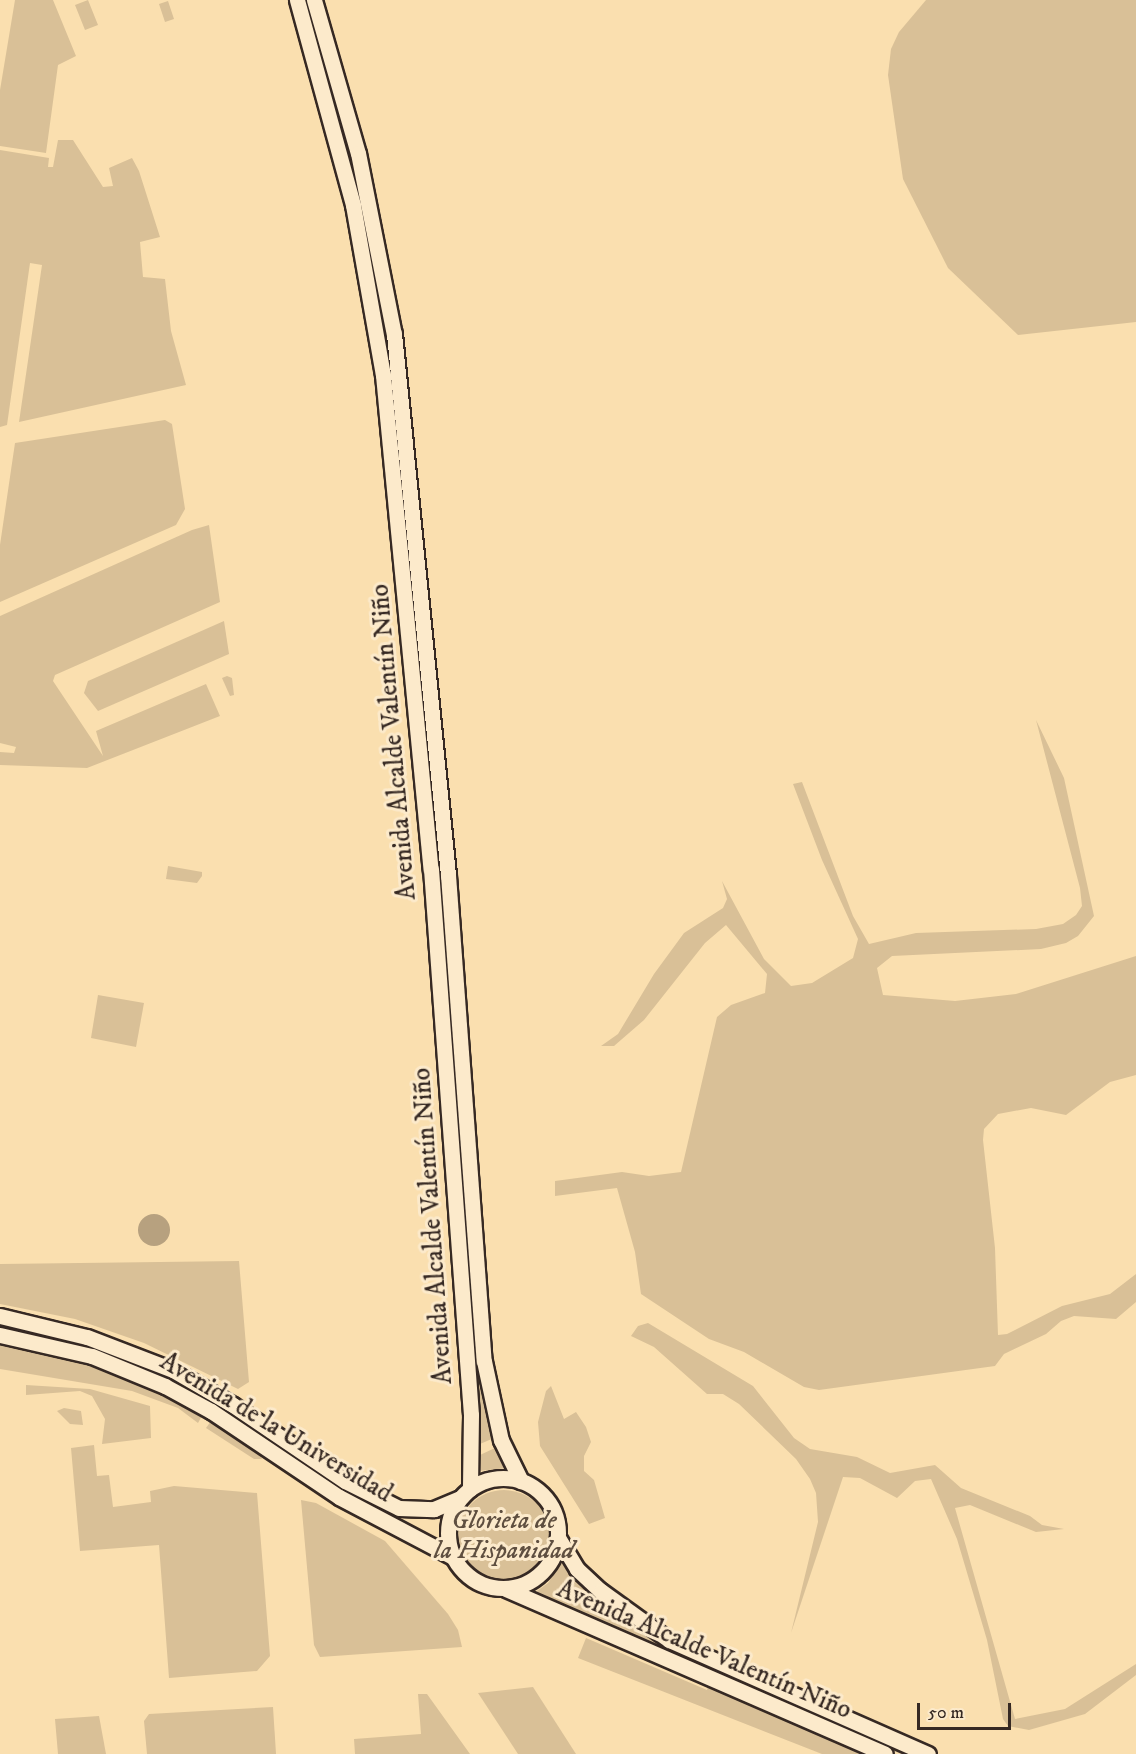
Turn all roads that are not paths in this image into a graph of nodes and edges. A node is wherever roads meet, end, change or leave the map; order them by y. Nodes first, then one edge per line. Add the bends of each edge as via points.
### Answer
1 (297, 0) edge
2 (314, 0) edge
3 (0, 1316) edge
4 (0, 1335) edge
5 (521, 1481) junction
6 (465, 1493) junction
7 (558, 1539) junction
8 (453, 1557) junction
9 (506, 1589) junction
10 (885, 1754) edge
11 (928, 1754) edge

1 - 6 street, Avenida Alcalde Valentín Niño via 353,205 383,375 431,869 471,1415
2 - 5 street, Avenida Alcalde Valentín Niño via 358,153 394,334 448,875 484,1361 501,1440
3 - 6 street, Avenida de la Universidad via 87,1337 174,1370 345,1481 399,1508 434,1509
4 - 8 street, Avenida de la Universidad via 92,1356 165,1386 211,1411 339,1497
5 - 6 street via 494,1478
5 - 7 street via 534,1487 553,1510
6 - 8 street via 448,1523
7 - 9 street via 547,1568 528,1582
7 - 11 street, Avenida Alcalde Valentín Niño via 577,1569 601,1592 669,1640
8 - 9 street via 471,1579
9 - 10 street, Avenida Alcalde Valentín Niño

